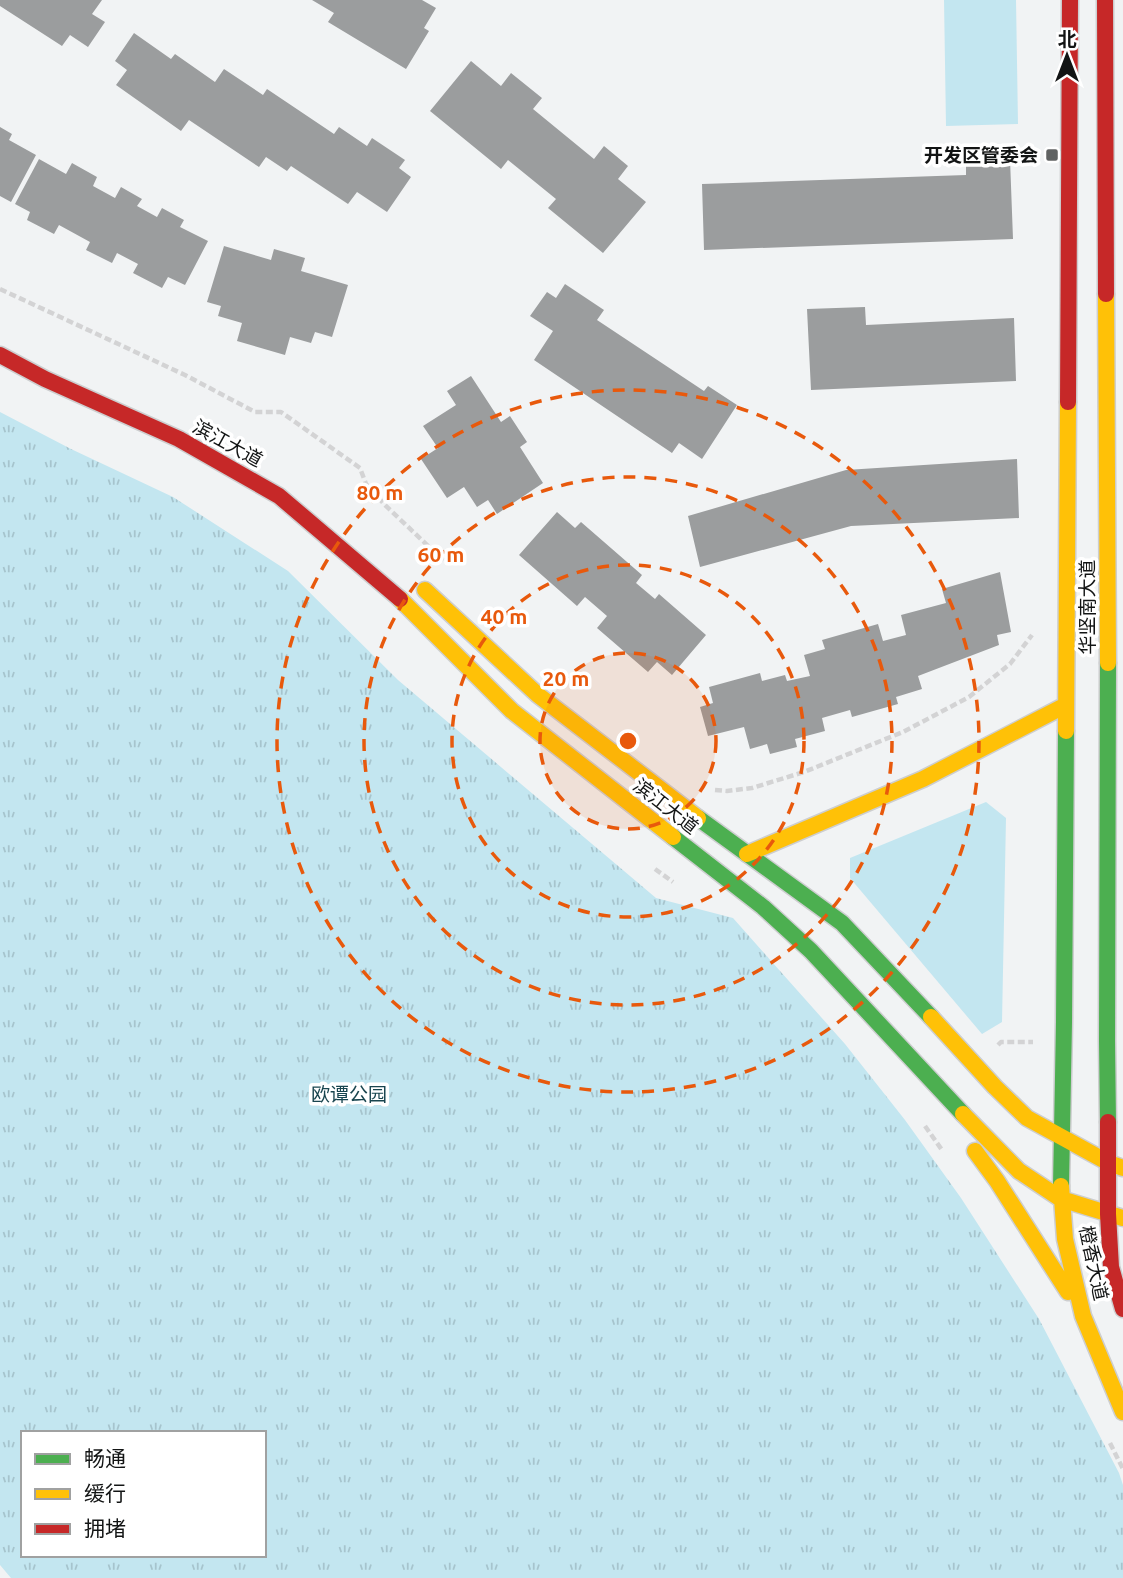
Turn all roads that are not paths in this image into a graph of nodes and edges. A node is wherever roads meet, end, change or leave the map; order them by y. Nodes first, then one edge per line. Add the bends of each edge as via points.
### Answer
1 (1070, 0) edge
2 (1105, 0) edge
3 (1087, 21) junction
4 (1123, 21) edge
5 (0, 355) edge
6 (415, 582) dead end
7 (1066, 705) junction
8 (747, 854) junction
9 (890, 1038) junction
10 (1061, 1137) junction
11 (1116, 1165) edge
12 (1061, 1199) junction
13 (1116, 1216) edge
14 (1123, 1309) edge
15 (1083, 1316) junction
16 (1123, 1412) edge

1 - 3 main road, 华坚南大道
2 - 3 main road, 华坚南大道
3 - 4 main road
3 - 7 main road, 华坚南大道
3 - 11 main road, 华坚南大道 via 1108,691 1107,1041
5 - 9 main road, 滨江大道 via 178,439 279,496 395,594 512,711 764,907
6 - 8 main road, 滨江大道 via 538,695
7 - 8 main road via 923,779
7 - 10 main road, 华坚南大道
8 - 10 main road, 滨江大道 via 842,923 995,1087 1027,1118
9 - 12 main road, 滨江大道 via 1019,1171
9 - 15 main road via 997,1181
10 - 11 main road, 滨江大道
10 - 12 main road, 华坚南大道
11 - 13 main road, 华坚南大道
12 - 13 main road, 滨江大道
12 - 15 main road, 橙香大道
13 - 14 main road, 橙香大道 via 1111,1267
15 - 16 main road, 橙香大道

